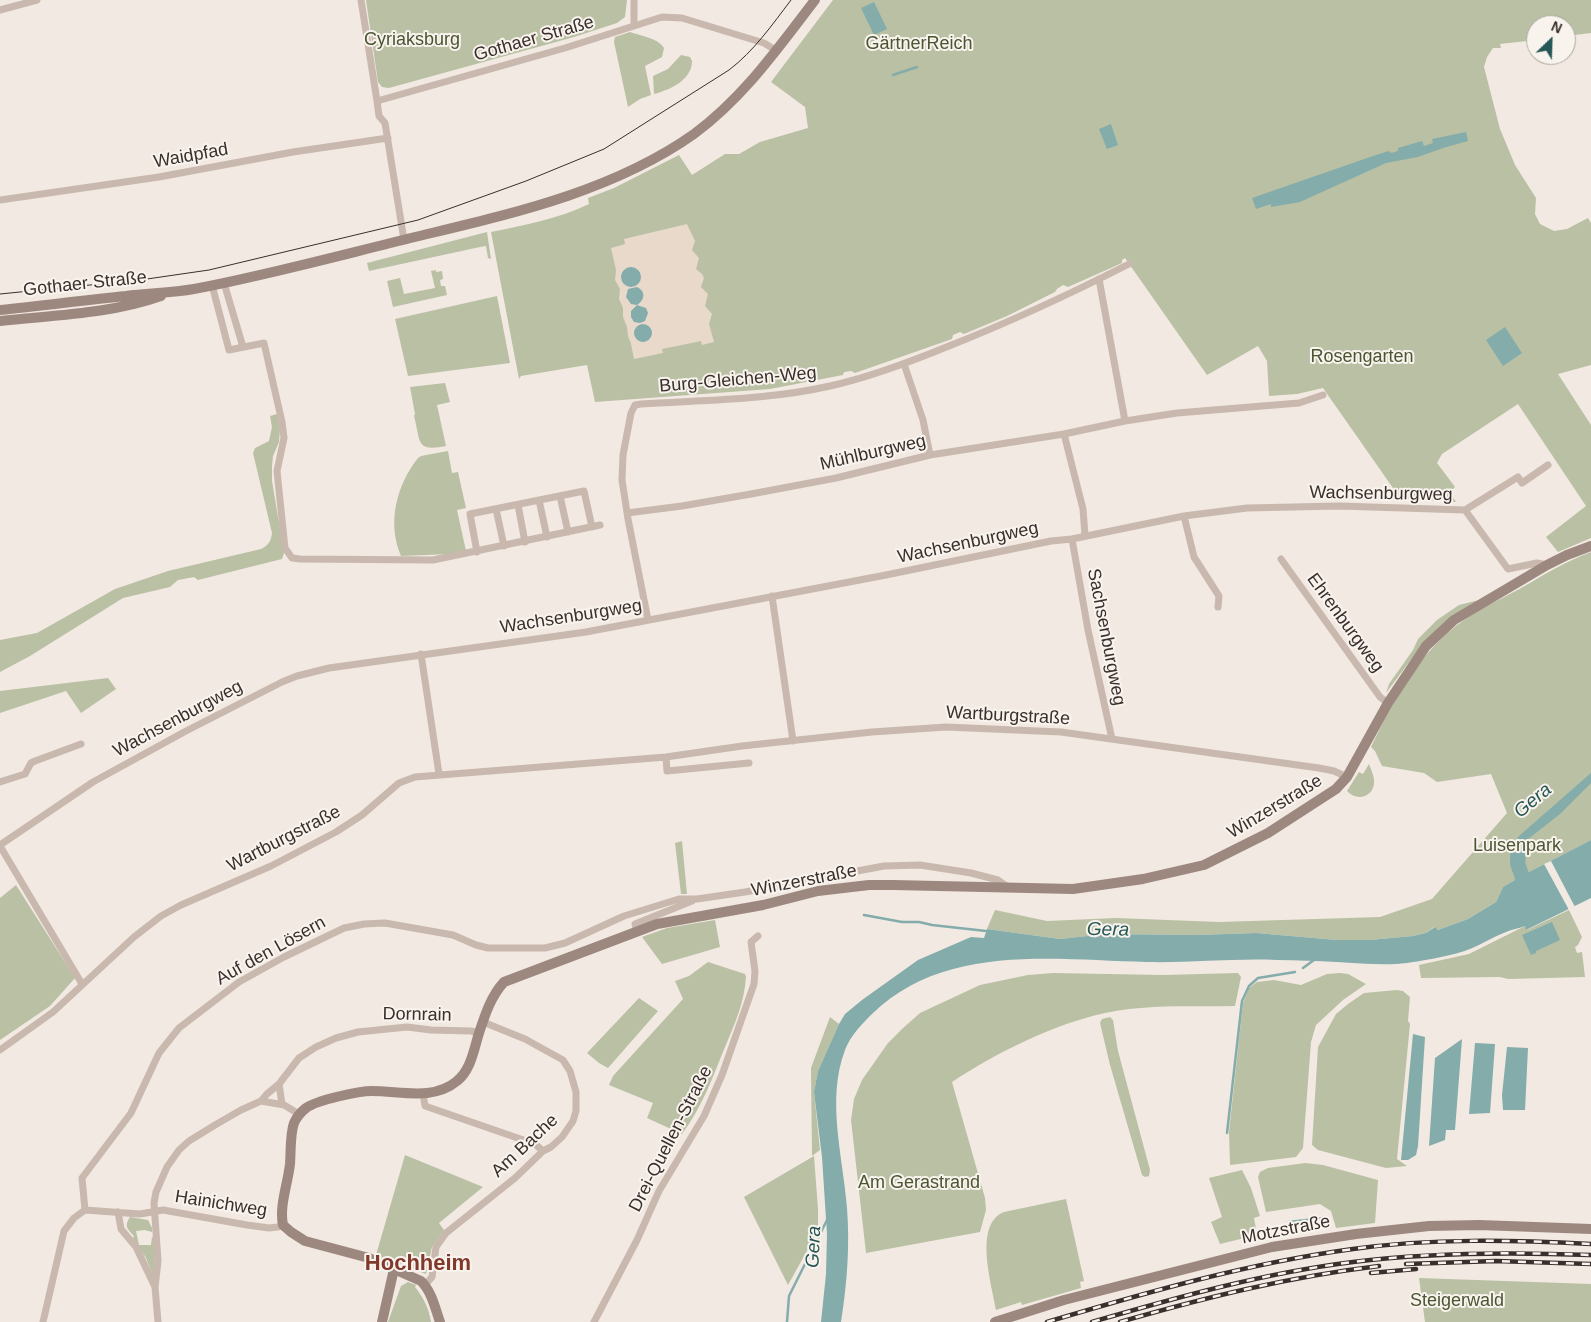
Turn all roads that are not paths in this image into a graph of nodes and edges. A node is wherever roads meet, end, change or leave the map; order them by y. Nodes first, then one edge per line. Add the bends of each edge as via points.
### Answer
1 (37, 0) edge
2 (361, 0) edge
3 (634, 0) edge
4 (815, 0) edge
5 (0, 10) edge
6 (634, 25) junction
7 (777, 51) junction
8 (377, 101) junction
9 (388, 138) junction
10 (0, 200) edge
11 (404, 240) junction
12 (1129, 264) dead end
13 (1099, 279) junction
14 (224, 283) junction
15 (212, 285) junction
16 (174, 292) junction
17 (0, 310) edge
18 (0, 320) edge
19 (242, 347) junction
20 (904, 364) junction
21 (1323, 395) dead end
22 (1126, 421) junction
23 (1064, 434) junction
24 (930, 455) junction
25 (1548, 465) dead end
26 (560, 496) junction
27 (539, 500) junction
28 (518, 504) junction
29 (496, 509) junction
30 (1465, 510) junction
31 (627, 513) junction
32 (1184, 516) junction
33 (600, 525) dead end
34 (592, 527) junction
35 (568, 532) junction
36 (1085, 535) junction
37 (547, 537) junction
38 (1072, 539) junction
39 (525, 542) junction
40 (504, 546) junction
41 (1591, 546) edge
42 (477, 552) junction
43 (1281, 559) dead end
44 (1547, 565) junction
45 (772, 596) junction
46 (1218, 607) dead end
47 (648, 620) junction
48 (421, 654) junction
49 (1388, 703) junction
50 (1112, 739) junction
51 (793, 741) junction
52 (81, 744) dead end
53 (666, 757) junction
54 (749, 762) dead end
55 (439, 774) junction
56 (1347, 777) junction
57 (0, 782) edge
58 (0, 845) edge
59 (1010, 888) junction
60 (697, 899) junction
61 (637, 931) junction
62 (758, 936) dead end
63 (476, 945) joint
64 (82, 984) junction
65 (483, 1022) junction
66 (479, 1033) junction
67 (0, 1050) edge
68 (279, 1084) junction
69 (423, 1094) junction
70 (261, 1101) junction
71 (282, 1104) junction
72 (299, 1114) junction
73 (543, 1151) junction
74 (85, 1210) junction
75 (154, 1210) junction
76 (118, 1212) junction
77 (283, 1225) junction
78 (1591, 1229) edge
79 (394, 1269) junction
80 (426, 1285) junction
81 (156, 1287) junction
82 (43, 1322) edge
83 (158, 1322) edge
84 (382, 1322) edge
85 (440, 1322) edge
86 (594, 1322) edge
87 (996, 1322) edge

1 - 5 street
2 - 8 street
3 - 6 street
4 - 7 street, Gothaer Straße
6 - 7 street, Gothaer Straße via 662,17 682,18 764,43
6 - 8 street, Gothaer Straße
7 - 11 street, Gothaer Straße via 754,80 692,135 637,166 581,191
8 - 9 street
9 - 10 street, Waidpfad
9 - 11 street
11 - 14 street, Gothaer Straße
12 - 13 street, Burg-Gleichen-Weg
13 - 20 street, Burg-Gleichen-Weg via 1009,322
13 - 22 street
14 - 15 street, Gothaer Straße
14 - 19 street
15 - 16 street, Gothaer Straße
15 - 19 street via 229,350
16 - 17 street, Gothaer Straße
16 - 18 street, Gothaer Straße via 143,303 99,311
19 - 42 street via 264,343 282,422 284,438 276,472 286,548 292,558 419,561
20 - 24 street via 923,420
20 - 31 street, Burg-Gleichen-Weg via 804,391 635,406 622,462
21 - 22 street, Mühlburgweg via 1299,402
22 - 23 street, Mühlburgweg
23 - 24 street, Mühlburgweg
23 - 36 street via 1083,509
24 - 31 street, Mühlburgweg via 836,478
25 - 30 street via 1522,483 1518,477
26 - 27 street
26 - 34 street via 584,491
26 - 35 street
27 - 28 street
27 - 37 street
28 - 29 street
28 - 39 street
29 - 40 street
29 - 42 street via 470,514
30 - 32 street, Wachsenburgweg via 1247,508
30 - 44 street, Wachsenburgweg via 1508,569 1537,563
31 - 47 street, Burg-Gleichen-Weg
32 - 36 street, Wachsenburgweg
32 - 46 street via 1194,557 1219,596
33 - 34 street
34 - 35 street
35 - 37 street
36 - 38 street, Wachsenburgweg
37 - 39 street
38 - 45 street, Wachsenburgweg
38 - 50 street, Sachsenburgweg
39 - 40 street
40 - 42 street
41 - 44 street, Winzerstraße
43 - 49 street, Ehrenburgweg
44 - 49 street, Winzerstraße via 1440,632 1426,646
45 - 47 street, Wachsenburgweg
45 - 51 street
47 - 48 street, Wachsenburgweg via 586,632
48 - 55 street
48 - 58 street, Wachsenburgweg via 329,668 282,682 93,782
49 - 56 street, Winzerstraße
50 - 51 street, Wartburgstraße via 1061,732 946,727
50 - 56 street, Wartburgstraße via 1319,768
51 - 53 street, Wartburgstraße
52 - 57 street via 35,760 25,774
53 - 54 street via 667,770
53 - 55 street, Wartburgstraße
55 - 64 street, Wartburgstraße via 406,779 336,832 271,866 161,916
56 - 59 street, Winzerstraße via 1336,789 1268,833 1204,865 1108,885 1073,889
58 - 64 street
59 - 60 street, Winzerstraße via 998,880 971,874 902,864
59 - 61 street, Winzerstraße via 932,885 845,887 657,924
60 - 61 street, Winzerstraße via 635,924
60 - 63 street, Winzerstraße via 679,899 624,916 545,948
61 - 65 street, Winzerstraße via 504,982
62 - 86 street, Drei-Quellen-Straße via 751,942 754,984 722,1075 704,1116 659,1191
63 - 74 street, Auf den Lösern via 453,935 417,928 385,923 364,924 325,936 239,982 179,1028 159,1053 131,1113 82,1178
64 - 67 street, Wartburgstraße via 53,1012
65 - 66 street
65 - 73 street, Am Bache via 563,1060 570,1071 576,1092 573,1121 562,1137
66 - 68 street, Dornrain via 407,1027 358,1032 328,1042 299,1058
66 - 69 street via 471,1061 457,1081
68 - 70 street, Dornrain
68 - 71 street
69 - 72 street via 370,1091 316,1103
69 - 73 street via 426,1106 535,1144
70 - 71 street
70 - 75 street, Dornrain via 189,1140 179,1150 171,1159 156,1192
71 - 72 street
72 - 77 street via 294,1124
73 - 80 street, Am Bache via 515,1178 446,1233 436,1247 432,1277
74 - 76 street, Hainichweg
74 - 82 street via 64,1231
75 - 76 street, Hainichweg via 140,1214
75 - 77 street, Hainichweg via 247,1226 269,1228
75 - 81 street, Dornrain via 158,1261
76 - 81 street via 122,1229 136,1247
77 - 79 street via 305,1241 355,1254
78 - 87 street, Motzstraße via 1429,1226 1272,1247 1064,1300
79 - 80 street
79 - 84 street
80 - 85 street
81 - 83 street, Dornrain

